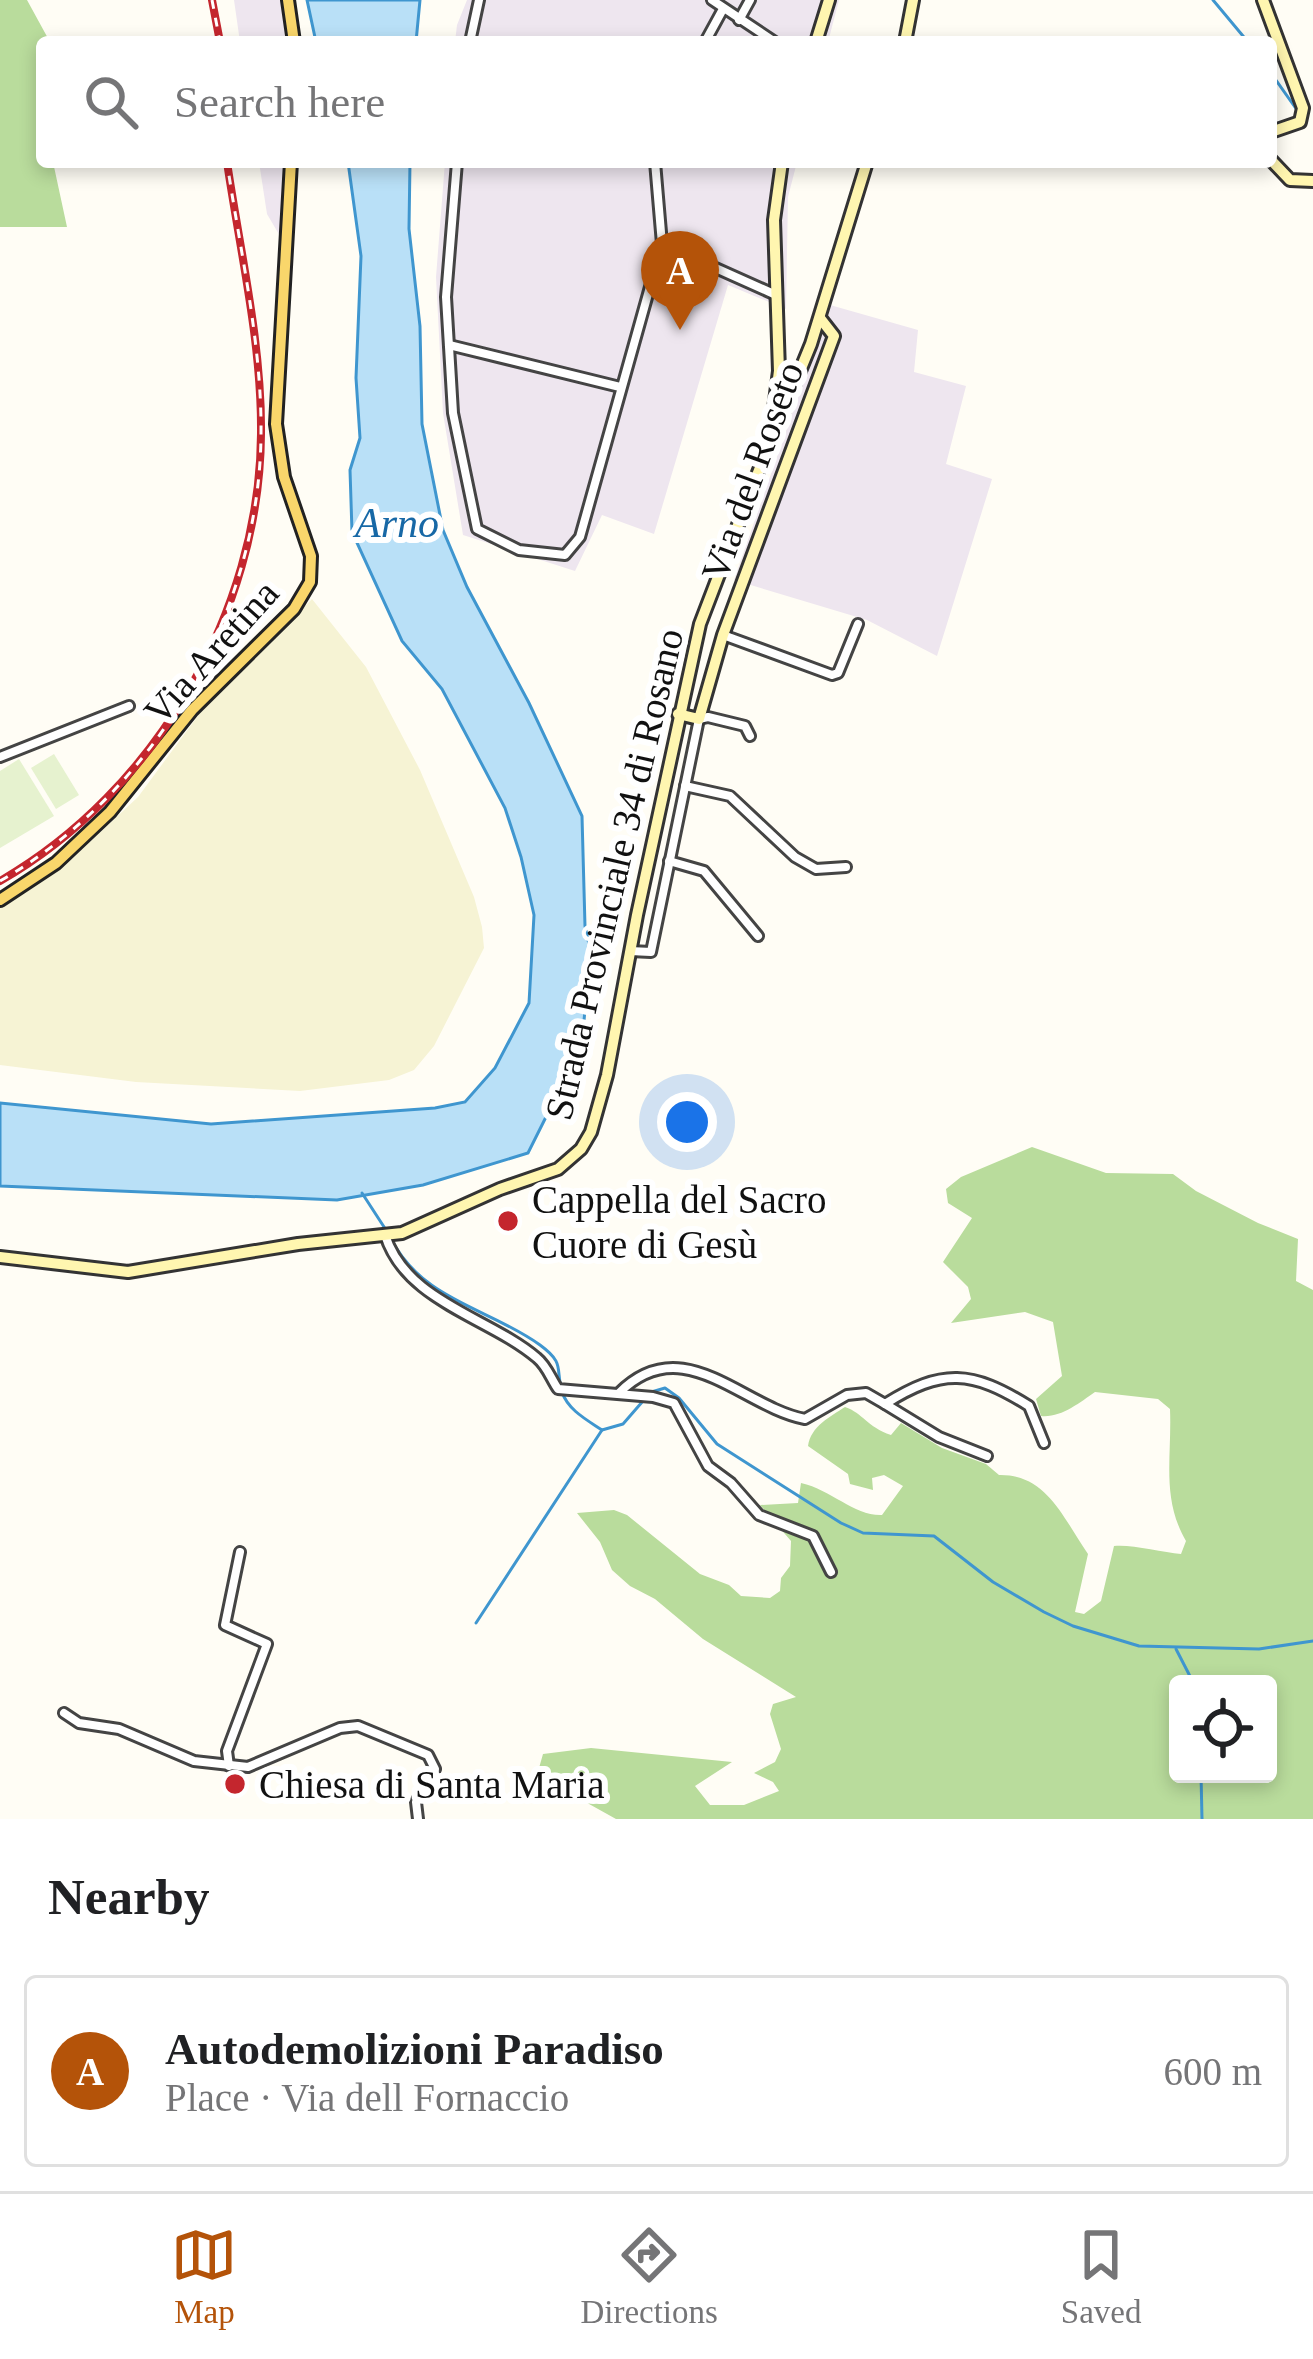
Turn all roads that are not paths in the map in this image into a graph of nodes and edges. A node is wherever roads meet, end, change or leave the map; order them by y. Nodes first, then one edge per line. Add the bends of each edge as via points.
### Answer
1 (288, 0) edge
2 (479, 0) edge
3 (712, 0) edge
4 (750, 0) edge
5 (829, 0) edge
6 (914, 0) edge
7 (1263, 0) edge
8 (723, 9) junction
9 (739, 20) junction
10 (293, 36) edge
11 (471, 36) edge
12 (708, 36) edge
13 (765, 36) edge
14 (818, 36) edge
15 (906, 36) edge
16 (1276, 36) edge
17 (1277, 38) edge
18 (1277, 130) edge
19 (1277, 167) edge
20 (291, 168) edge
21 (456, 168) edge
22 (656, 168) edge
23 (781, 168) edge
24 (865, 168) edge
25 (1313, 181) edge
26 (662, 244) junction
27 (776, 295) junction
28 (820, 317) junction
29 (448, 345) junction
30 (620, 387) junction
31 (764, 457) junction
32 (858, 624) dead end
33 (723, 635) junction
34 (128, 706) dead end
35 (678, 714) junction
36 (699, 718) junction
37 (750, 736) dead end
38 (0, 757) edge
39 (685, 786) junction
40 (669, 861) junction
41 (846, 867) dead end
42 (0, 900) edge
43 (758, 936) dead end
44 (630, 951) junction
45 (388, 1235) junction
46 (0, 1257) edge
47 (618, 1394) junction
48 (885, 1404) junction
49 (1044, 1443) dead end
50 (987, 1456) dead end
51 (240, 1552) dead end
52 (830, 1572) dead end
53 (64, 1713) dead end
54 (229, 1766) junction
55 (421, 1817) edge

1 - 10 main road
2 - 11 street
3 - 8 street
4 - 9 street
5 - 14 main road
6 - 15 main road
7 - 16 main road
8 - 9 street
8 - 12 street
9 - 13 street
17 - 18 main road via 1303,108 1300,122
19 - 25 main road via 1290,181
20 - 42 main road, Via Aretina via 276,424 311,556 310,582 110,812
21 - 29 street
22 - 26 street
23 - 27 main road, Strada Provinciale 34 di Rosano
24 - 28 main road
26 - 27 street
26 - 30 street
27 - 31 main road, Strada Provinciale 34 di Rosano via 779,370
28 - 31 main road
28 - 33 main road, Via del Roseto via 834,336
29 - 30 street
29 - 30 street via 477,529 519,550 565,555 580,537
31 - 35 main road, Strada Provinciale 34 di Rosano via 700,623
32 - 33 street via 832,674
33 - 36 main road, Via del Roseto
34 - 38 street
35 - 36 main road
35 - 44 main road, Strada Provinciale 34 di Rosano
36 - 37 street via 745,726
36 - 39 street, Via del Roseto
39 - 40 street, Via del Roseto
39 - 41 street via 730,796 816,868
40 - 43 street via 704,871
40 - 44 street, Via del Roseto via 651,952
44 - 45 main road, Strada Provinciale 34 di Rosano via 598,1111 573,1158
45 - 46 main road, Strada Provinciale 34 di Rosano via 128,1272
45 - 47 street via 409,1276 536,1357 562,1390
47 - 48 street via 668,1366 739,1387 766,1408 805,1419 847,1396 866,1393
47 - 52 street via 674,1403 708,1466 759,1515 812,1536
48 - 49 street via 934,1379 980,1381 1028,1406
48 - 50 street
51 - 54 street via 224,1625 267,1644 227,1751
53 - 54 street
54 - 55 street via 256,1765 358,1726 428,1755 435,1768 416,1802

